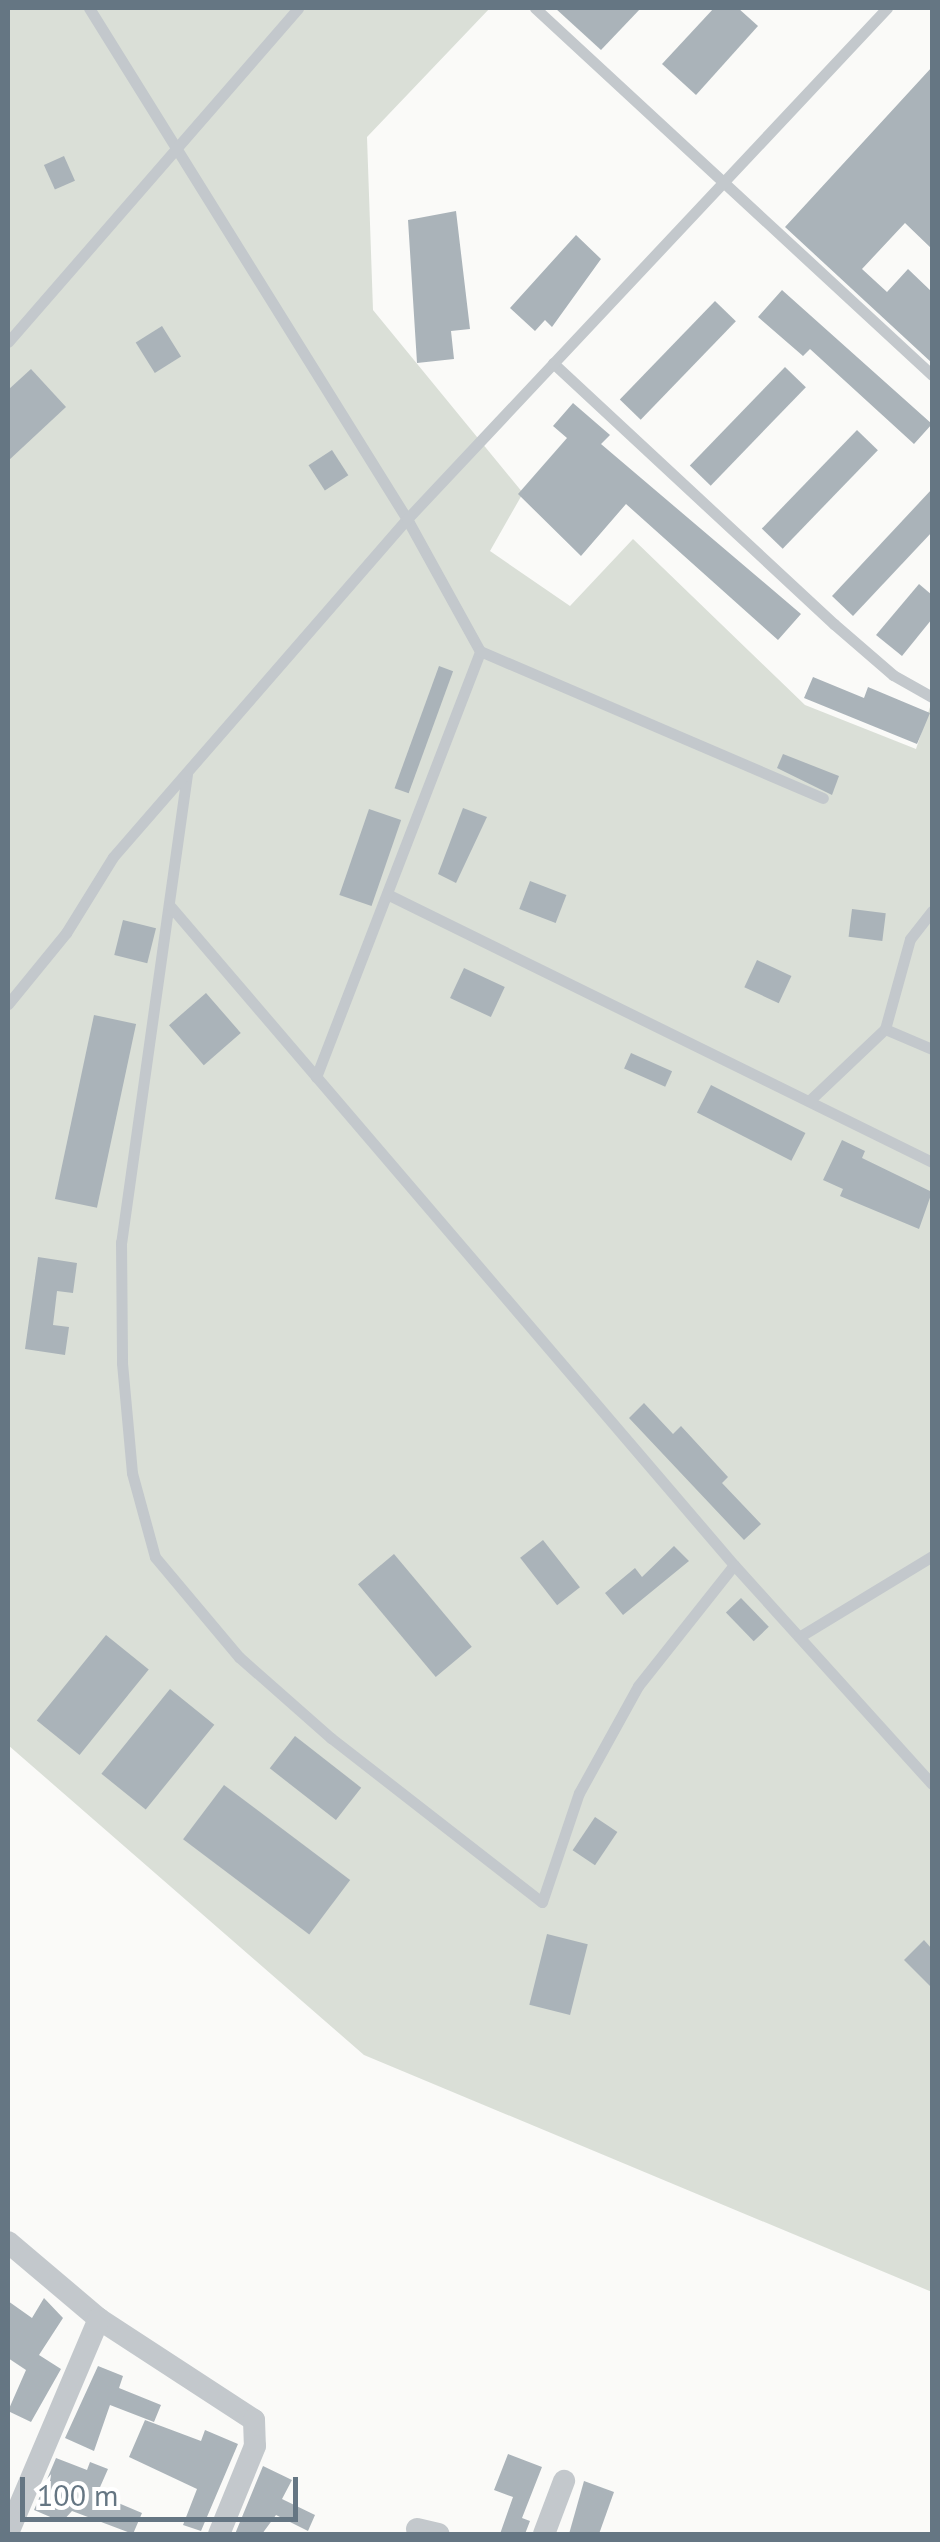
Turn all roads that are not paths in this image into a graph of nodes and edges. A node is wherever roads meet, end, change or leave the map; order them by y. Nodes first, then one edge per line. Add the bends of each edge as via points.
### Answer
1 (89, 8) edge
2 (298, 8) edge
3 (535, 8) edge
4 (887, 8) edge
5 (178, 149) junction
6 (727, 178) junction
7 (8, 342) edge
8 (554, 362) junction
9 (932, 375) edge
10 (406, 519) junction
11 (480, 651) junction
12 (932, 697) edge
13 (187, 774) junction
14 (823, 798) dead end
15 (386, 894) junction
16 (171, 907) junction
17 (932, 911) edge
18 (8, 1004) edge
19 (885, 1029) junction
20 (932, 1049) edge
21 (316, 1077) junction
22 (808, 1101) junction
23 (932, 1162) edge
24 (932, 1556) edge
25 (734, 1565) junction
26 (799, 1636) junction
27 (932, 1784) edge
28 (8, 2242) edge
29 (99, 2319) junction
30 (564, 2481) dead end
31 (8, 2532) edge
32 (219, 2534) edge
33 (544, 2534) edge

1 - 5 lane
2 - 5 lane
3 - 6 lane
4 - 6 lane
5 - 7 lane
5 - 10 lane
6 - 8 lane
6 - 9 lane
8 - 10 lane
8 - 12 lane via 834,624 894,675
10 - 11 lane
10 - 13 lane
11 - 14 lane
11 - 15 lane
13 - 16 lane
13 - 18 lane via 113,858 66,932
15 - 21 lane
15 - 22 lane
16 - 21 lane
16 - 25 lane via 121,1242 122,1363 132,1473 155,1557 239,1657 331,1738 542,1902 579,1794 638,1686
17 - 19 lane via 910,938
19 - 20 lane
19 - 22 lane
21 - 25 lane
22 - 23 lane
24 - 26 lane
25 - 26 lane
26 - 27 lane
28 - 29 street
29 - 31 street
29 - 32 street via 248,2412 257,2430 254,2446
30 - 33 street

